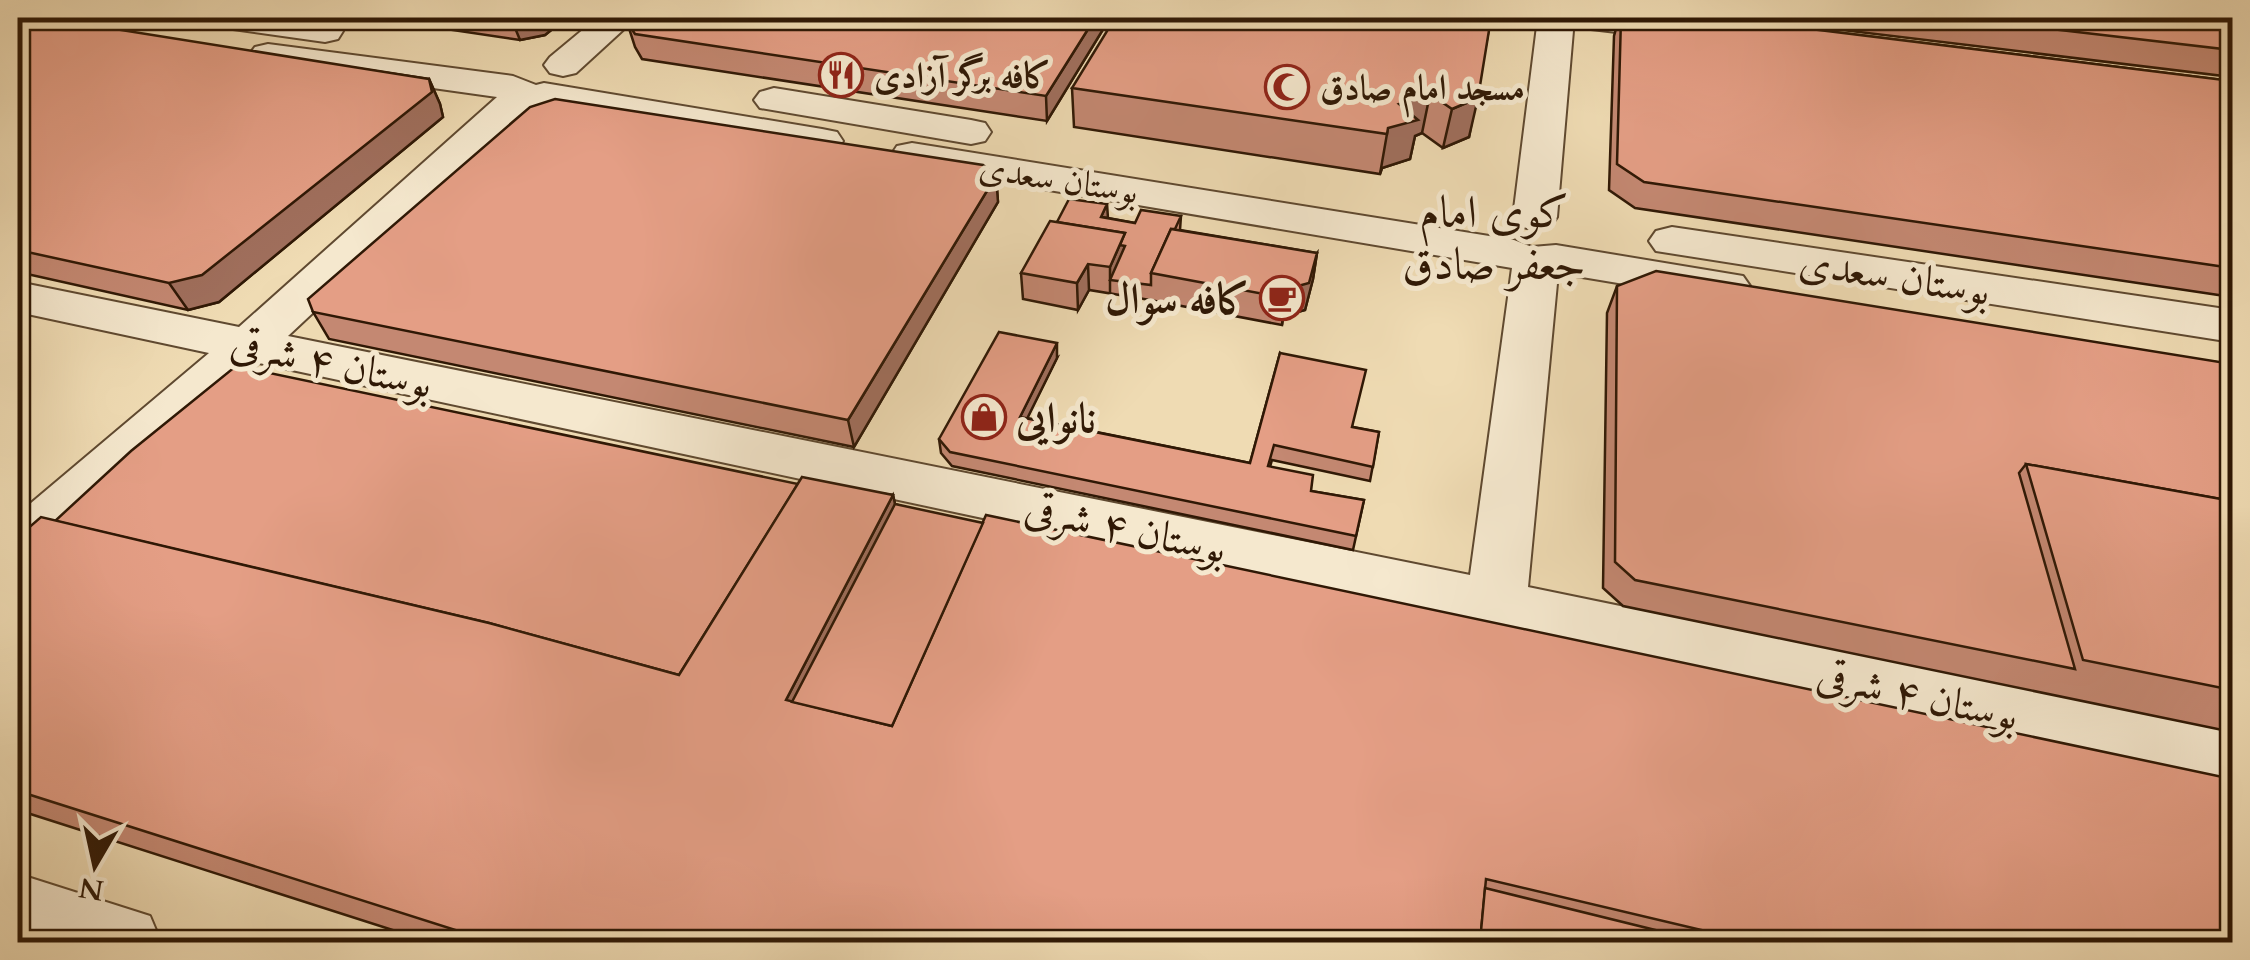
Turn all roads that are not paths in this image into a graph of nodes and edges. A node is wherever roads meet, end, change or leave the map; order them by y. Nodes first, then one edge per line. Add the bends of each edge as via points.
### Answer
1 (618, 18) edge
2 (1556, 18) edge
3 (1591, 18) edge
4 (224, 33) edge
5 (1727, 34) edge
6 (544, 79) junction
7 (1535, 239) junction
8 (18, 297) edge
9 (2232, 326) edge
10 (249, 345) junction
11 (2232, 367) edge
12 (18, 546) edge
13 (1496, 604) junction
14 (2232, 762) edge
15 (18, 909) edge
16 (124, 942) edge

1 - 6 street
2 - 7 street
3 - 5 street
4 - 6 street, بوستان سعدی
6 - 7 street, بوستان سعدی
6 - 10 street
7 - 9 street, بوستان سعدی
7 - 11 street, بوستان سعدی
7 - 13 street
8 - 10 street, بوستان ۴ شرقی
10 - 12 street
10 - 13 street, بوستان ۴ شرقی
13 - 14 street, بوستان ۴ شرقی
15 - 16 street

